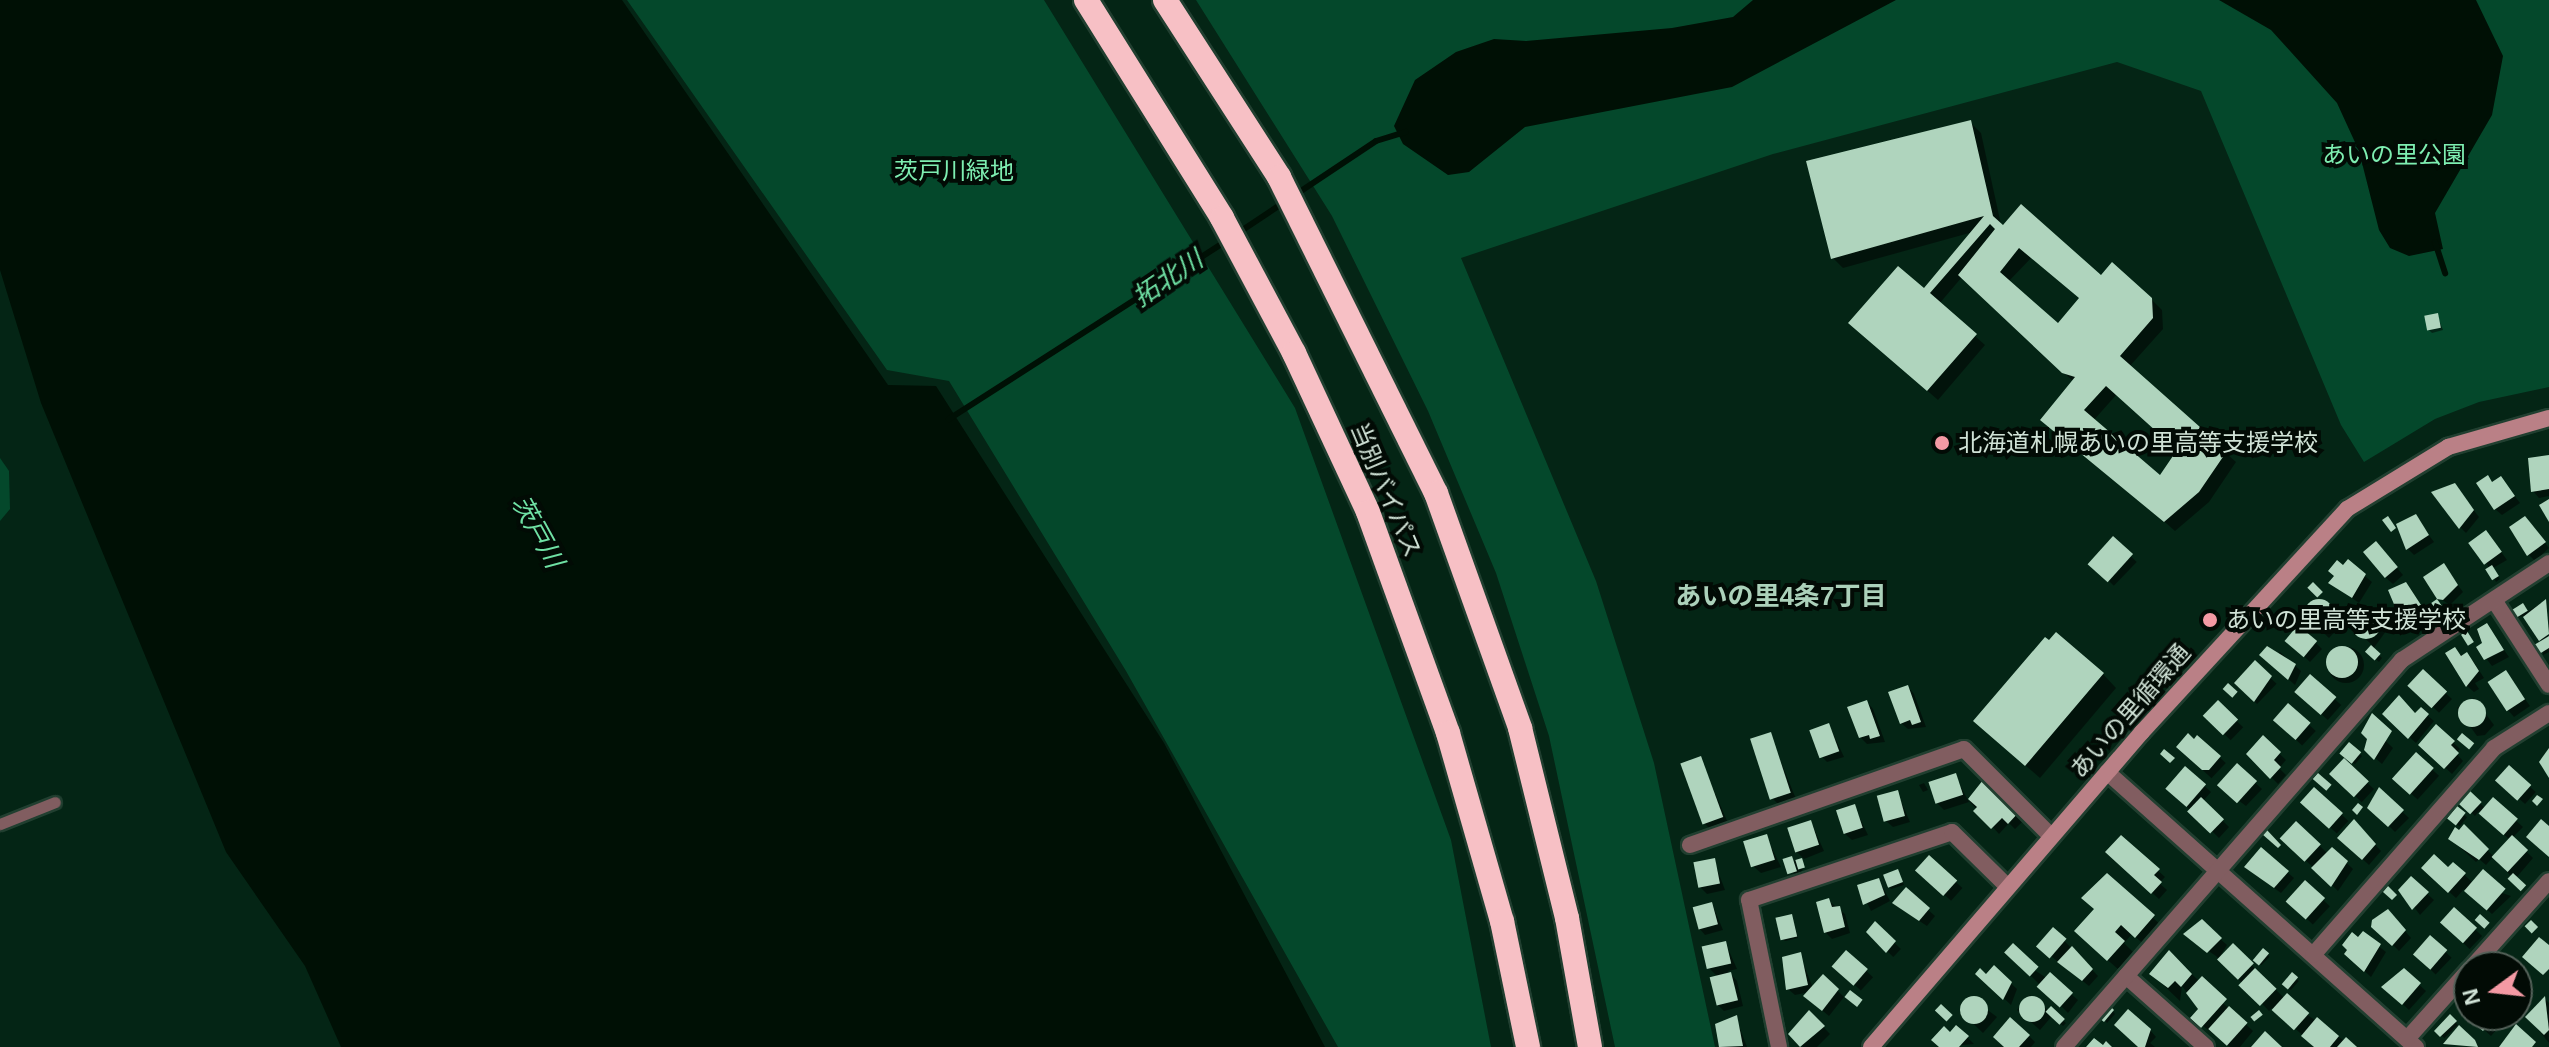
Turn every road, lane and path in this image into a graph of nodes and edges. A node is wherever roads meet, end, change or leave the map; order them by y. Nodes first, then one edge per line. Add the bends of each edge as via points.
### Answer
1 (1086, 0) edge
2 (1165, 0) edge
3 (2549, 418) edge
4 (2549, 563) edge
5 (2494, 600) junction
6 (2549, 685) edge
7 (2549, 713) edge
8 (2107, 772) junction
9 (55, 802) dead end
10 (0, 824) edge
11 (2051, 836) junction
12 (1690, 845) dead end
13 (2219, 871) junction
14 (2549, 881) edge
15 (2007, 886) junction
16 (2486, 951) edge
17 (2313, 955) junction
18 (2126, 976) junction
19 (2453, 991) edge
20 (2412, 1043) edge
21 (1528, 1047) edge
22 (1590, 1047) edge
23 (1779, 1047) edge
24 (1871, 1047) edge
25 (2064, 1047) edge
26 (2206, 1047) edge

1 - 21 highway, 当別バイパス via 1226,225 1368,512 1411,622 1502,921
2 - 22 highway, 当別バイパス via 1284,187 1436,493 1520,728 1567,918
3 - 8 street, あいの里循環通 via 2448,447 2347,509
4 - 5 street
5 - 6 street
5 - 13 street via 2402,660
7 - 17 street via 2494,748
8 - 11 street, あいの里循環通
8 - 13 street
9 - 10 lane
11 - 12 street via 1964,749
11 - 15 street, あいの里循環通
13 - 17 street
13 - 18 street
14 - 16 street
15 - 23 street via 1952,832 1749,900
15 - 24 street, あいの里循環通
17 - 20 street
18 - 25 street
18 - 26 street
19 - 20 street

